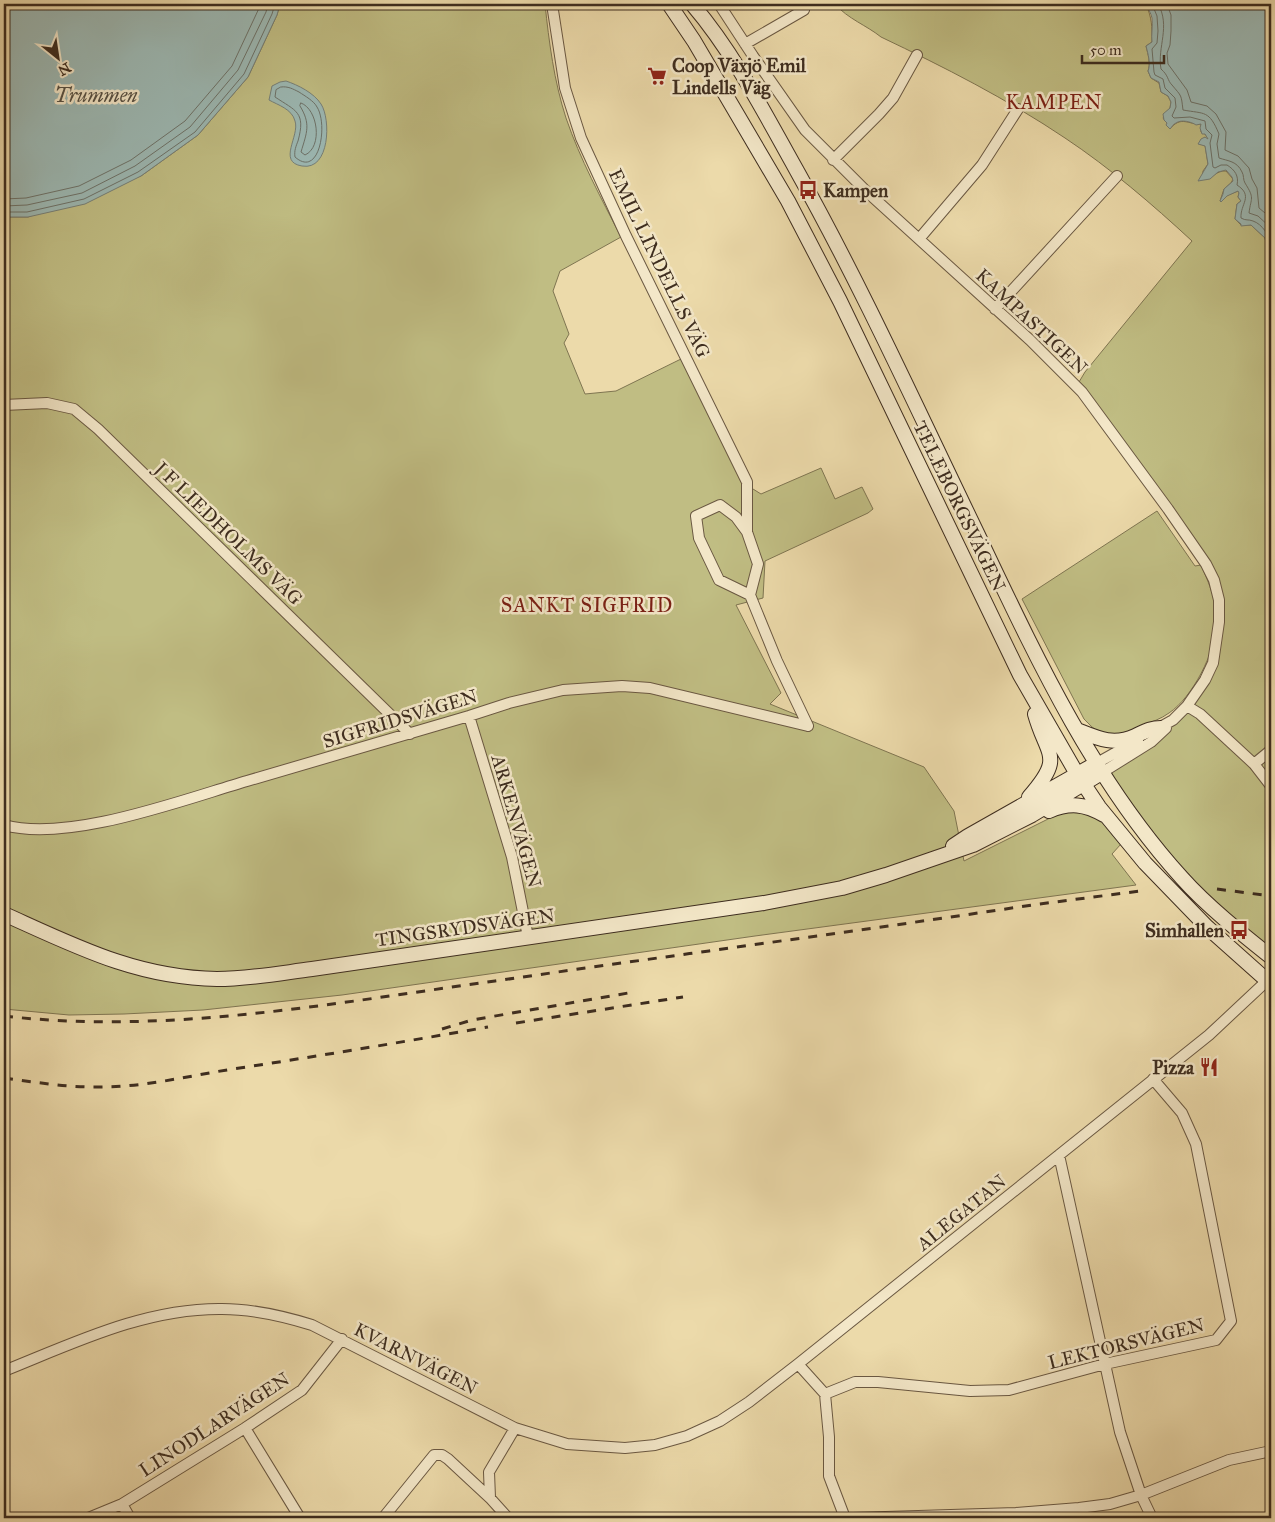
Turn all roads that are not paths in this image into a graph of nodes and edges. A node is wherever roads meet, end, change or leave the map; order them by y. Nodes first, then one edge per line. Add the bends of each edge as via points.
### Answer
1 (552, 4) edge
2 (669, 4) edge
3 (692, 4) edge
4 (719, 4) edge
5 (804, 10) dead end
6 (745, 44) junction
7 (917, 54) dead end
8 (1018, 109) dead end
9 (834, 160) junction
10 (1117, 176) dead end
11 (919, 239) junction
12 (995, 309) junction
13 (4, 405) edge
14 (747, 532) junction
15 (750, 595) junction
16 (1030, 694) junction
17 (1188, 706) junction
18 (468, 716) junction
19 (1173, 720) junction
20 (1161, 728) junction
21 (1078, 730) junction
22 (410, 734) junction
23 (1271, 750) edge
24 (1254, 764) junction
25 (1100, 768) junction
26 (1081, 779) junction
27 (1271, 786) edge
28 (1023, 805) junction
29 (1108, 817) junction
30 (1018, 822) junction
31 (4, 824) edge
32 (936, 857) junction
33 (4, 914) edge
34 (528, 937) junction
35 (1271, 957) edge
36 (1270, 981) edge
37 (1153, 1079) junction
38 (1060, 1155) junction
39 (342, 1339) junction
40 (798, 1364) junction
41 (1105, 1364) junction
42 (4, 1371) edge
43 (825, 1394) junction
44 (245, 1428) junction
45 (515, 1428) junction
46 (1271, 1451) edge
47 (1141, 1495) junction
48 (490, 1498) junction
49 (122, 1504) junction
50 (88, 1518) edge
51 (130, 1518) edge
52 (300, 1518) edge
53 (383, 1518) edge
54 (508, 1518) edge
55 (845, 1518) edge
56 (854, 1518) edge
57 (1152, 1518) edge

1 - 14 street, EMIL LINDELLS VÄG via 565,88 581,138 747,482
2 - 16 main road, TELEBORGSVÄGEN via 783,193 827,276
3 - 21 main road, TELEBORGSVÄGEN via 768,120 860,288 1035,652
4 - 6 street, KAMPASTIGEN
5 - 6 street
6 - 9 street, KAMPASTIGEN via 805,130
7 - 9 street via 893,98
8 - 11 street via 982,165
9 - 11 street, KAMPASTIGEN
10 - 12 street
11 - 12 street, KAMPASTIGEN
12 - 17 street, KAMPASTIGEN via 1082,392 1168,509 1214,580 1219,600 1219,622 1213,663
13 - 22 street, J F LIEDHOLMS VÄG via 47,403 74,409
14 - 15 street, EMIL LINDELLS VÄG via 758,564
14 - 15 street, EMIL LINDELLS VÄG via 736,516 720,505 696,516 699,538 719,580
15 - 18 street, SIGFRIDSVÄGEN via 808,726 650,688 622,686 563,690
16 - 26 main road, TELEBORGSVÄGEN
16 - 28 main road via 1051,758 1046,776
17 - 19 street, KAMPASTIGEN
17 - 24 street
18 - 22 street, SIGFRIDSVÄGEN
18 - 34 street, ARKENVÄGEN via 512,857
19 - 20 street, KAMPASTIGEN
19 - 25 street, KAMPASTIGEN via 1151,742
20 - 21 main road via 1151,728 1114,742
20 - 25 street, KAMPASTIGEN
21 - 25 main road, TELEBORGSVÄGEN
22 - 31 street, SIGFRIDSVÄGEN via 138,814 66,828 34,830
23 - 24 street
24 - 27 street
25 - 26 main road, TINGSRYDSVÄGEN
25 - 35 main road, TELEBORGSVÄGEN via 1122,802 1184,880
26 - 28 main road, TINGSRYDSVÄGEN
26 - 29 main road, TELEBORGSVÄGEN
26 - 30 main road, TINGSRYDSVÄGEN
28 - 32 main road, TINGSRYDSVÄGEN
29 - 30 main road via 1073,804
29 - 36 main road, TELEBORGSVÄGEN via 1180,901
30 - 32 main road, TINGSRYDSVÄGEN via 973,844
32 - 34 main road, TINGSRYDSVÄGEN via 842,888 803,896
33 - 34 main road, TINGSRYDSVÄGEN via 94,954 135,968 211,979 303,970
36 - 37 street, ALEGATAN
37 - 38 street, ALEGATAN
37 - 41 street, LEKTORSVÄGEN via 1182,1113 1196,1144 1231,1321 1216,1340
38 - 40 street, ALEGATAN
38 - 41 street
39 - 42 street, KVARNVÄGEN via 312,1325 281,1316 223,1309 195,1310 166,1313 123,1325
39 - 44 street, LINODLARVÄGEN via 302,1390
39 - 45 street, KVARNVÄGEN
40 - 43 street
40 - 45 street, KVARNVÄGEN via 720,1421 687,1436 655,1445 625,1448 568,1444
41 - 43 street, LEKTORSVÄGEN via 1009,1390 970,1391 855,1382
41 - 47 street via 1120,1432
43 - 55 street via 829,1476
44 - 49 street, LINODLARVÄGEN
44 - 52 street
45 - 48 street via 489,1472
46 - 47 street via 1228,1460
47 - 56 street via 1079,1508
47 - 57 street
48 - 53 street via 448,1459 434,1455
48 - 54 street
49 - 50 street, LINODLARVÄGEN
49 - 51 street

